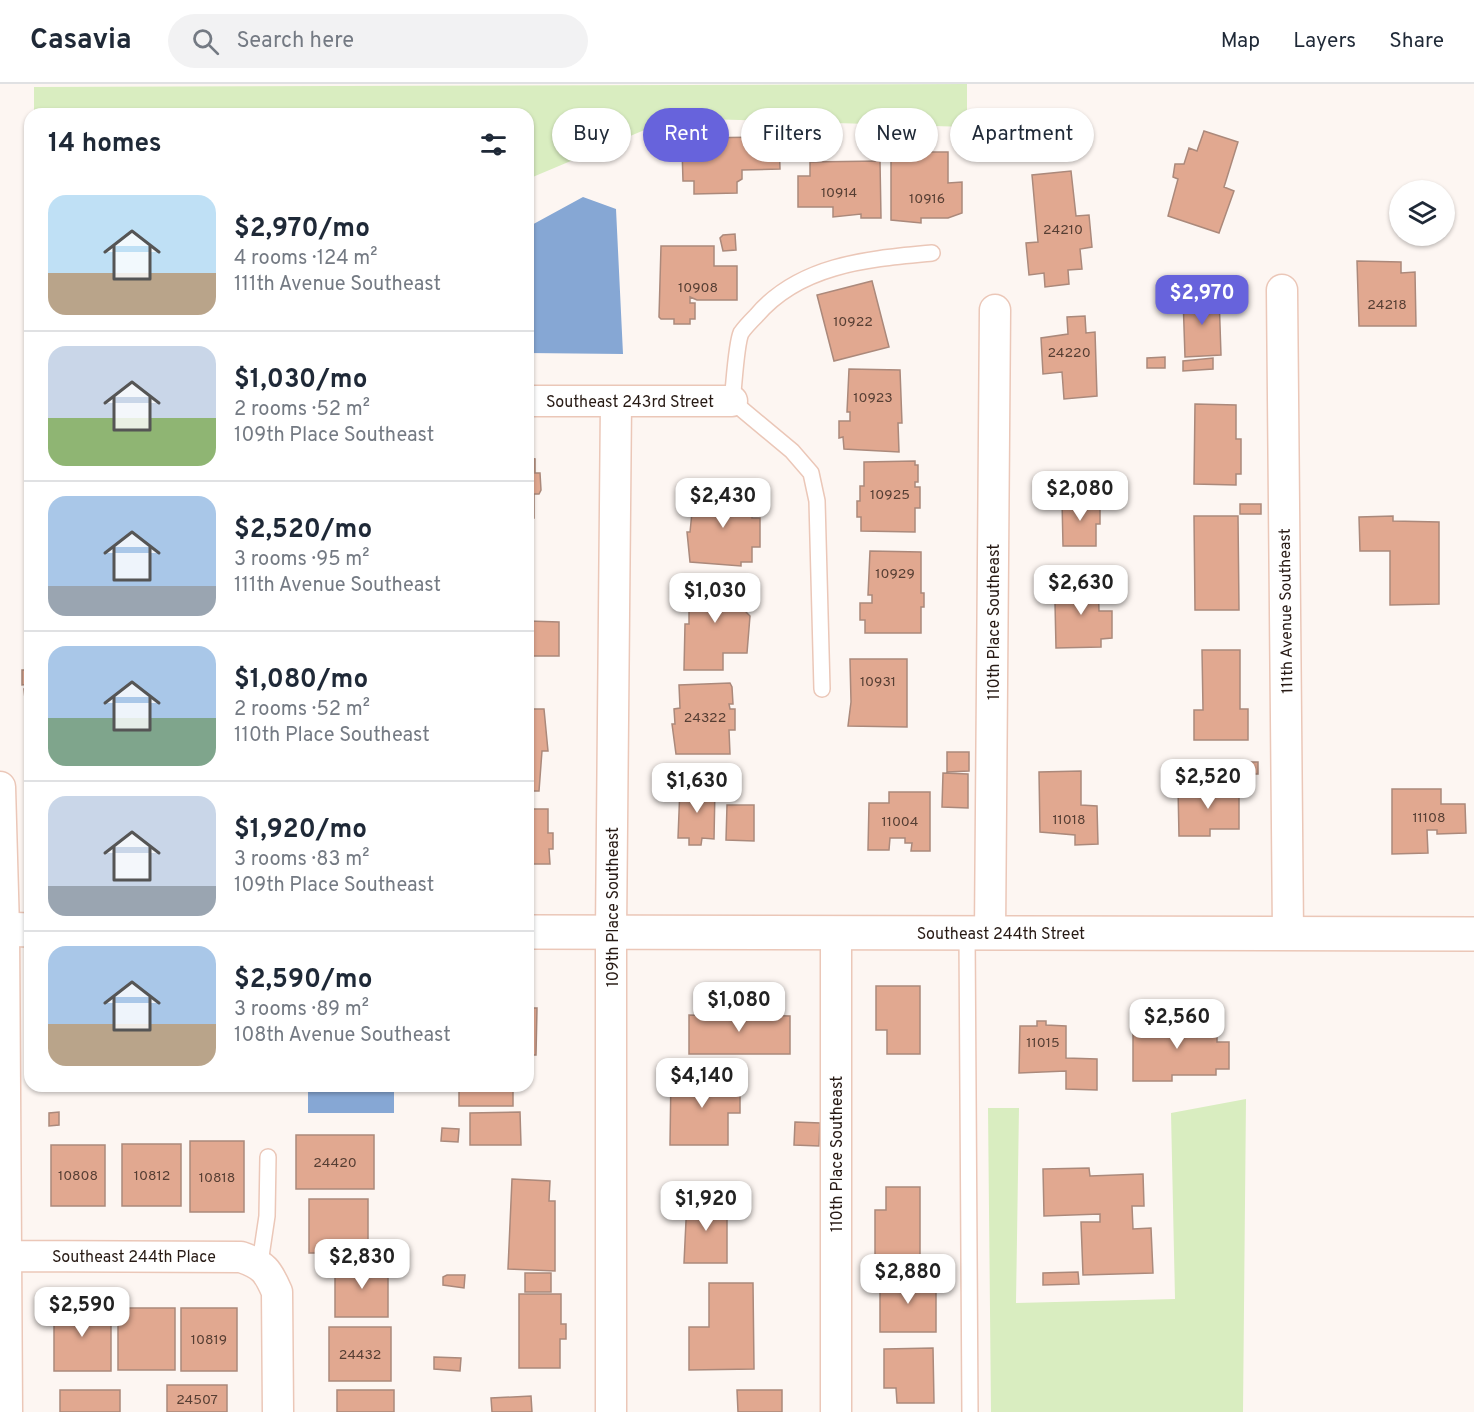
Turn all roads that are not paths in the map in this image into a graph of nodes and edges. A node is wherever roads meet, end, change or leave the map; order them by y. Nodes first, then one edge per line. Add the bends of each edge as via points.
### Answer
1 (932, 253) dead end
2 (1282, 290) dead end
3 (995, 310) dead end
4 (534, 401) edge
5 (732, 401) junction
6 (616, 402) junction
7 (822, 689) dead end
8 (0, 787) edge
9 (11, 930) edge
10 (534, 932) edge
11 (611, 932) junction
12 (836, 932) junction
13 (979, 933) junction
14 (1288, 933) junction
15 (1474, 934) edge
16 (268, 1157) dead end
17 (7, 1256) junction
18 (260, 1263) junction
19 (7, 1412) edge
20 (278, 1412) edge
21 (611, 1412) edge
22 (836, 1412) edge
23 (970, 1412) edge

1 - 5 lane via 872,258 828,269 791,286 764,307 740,335
2 - 14 street, 111th Avenue Southeast
3 - 13 street, 110th Place Southeast
4 - 6 street, Southeast 243rd Street
5 - 6 street, Southeast 243rd Street
5 - 7 lane via 792,451 811,473 817,501
6 - 11 street, 109th Place Southeast
8 - 9 street
9 - 17 street
10 - 11 street, Southeast 244th Street
11 - 12 street, Southeast 244th Street
11 - 21 street, 109th Place Southeast
12 - 13 street, Southeast 244th Street
12 - 22 street, 110th Place Southeast
13 - 14 street, Southeast 244th Street
13 - 23 lane
14 - 15 street, Southeast 244th Street
16 - 18 lane via 267,1216
17 - 18 street, Southeast 244th Place via 241,1257
17 - 19 street
18 - 20 street via 277,1292

